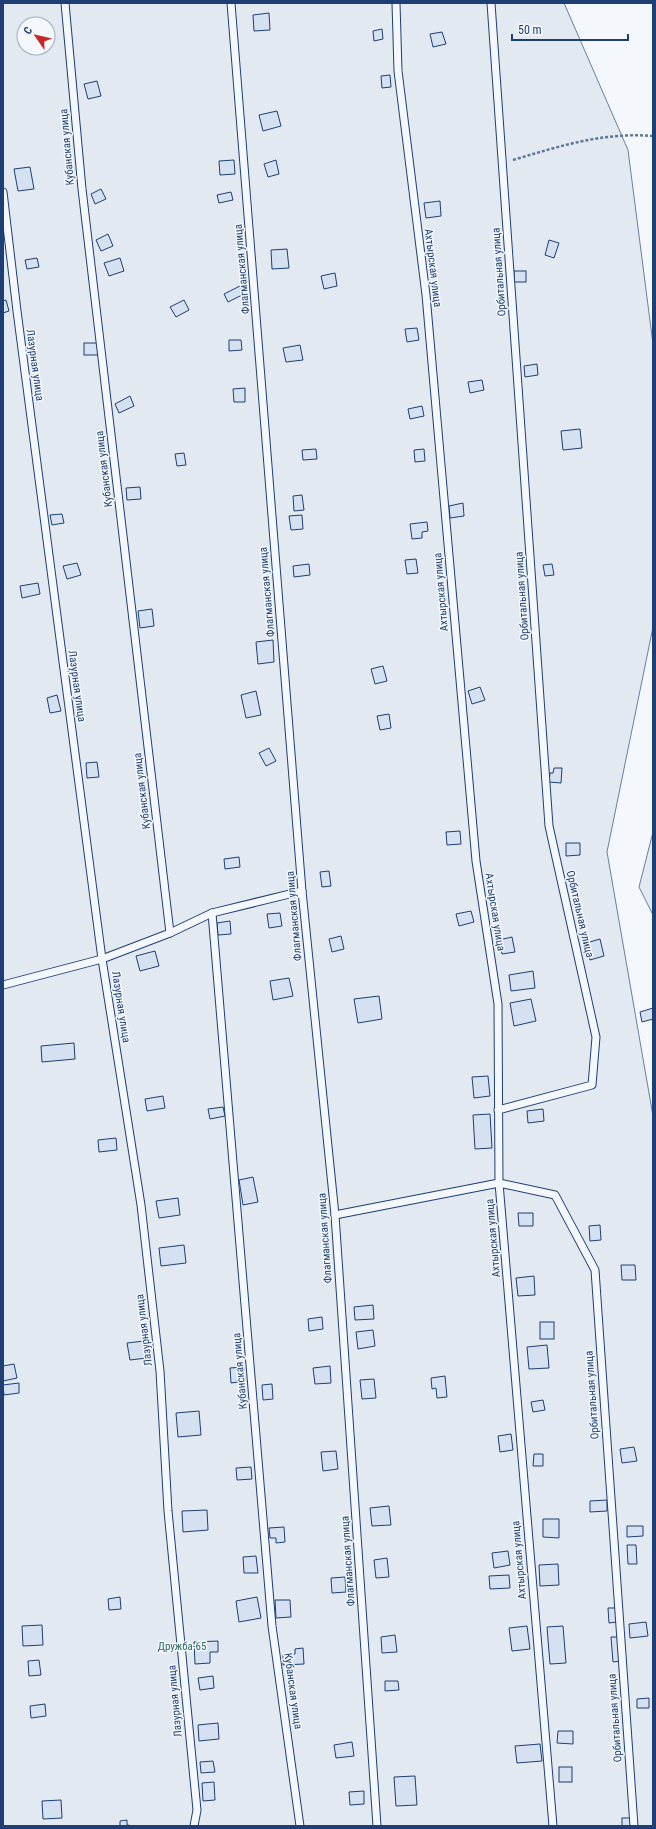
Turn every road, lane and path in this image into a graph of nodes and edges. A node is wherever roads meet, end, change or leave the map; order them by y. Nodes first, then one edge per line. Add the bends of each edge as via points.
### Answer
1 (65, 3) edge
2 (231, 3) edge
3 (396, 3) edge
4 (491, 3) edge
5 (653, 136) edge
6 (503, 164) junction
7 (3, 192) edge
8 (302, 890) junction
9 (212, 913) junction
10 (170, 933) junction
11 (102, 958) junction
12 (3, 985) edge
13 (498, 1110) junction
14 (499, 1183) junction
15 (335, 1215) junction
16 (194, 1826) edge
17 (300, 1826) edge
18 (377, 1826) edge
19 (553, 1826) edge
20 (634, 1826) edge

1 - 10 lane, Кубанская улица via 82,189
2 - 8 lane, Флагманская улица
3 - 13 lane, Ахтырская улица via 398,72 426,295 476,861 498,1004
4 - 6 lane, Орбитальная улица
5 - 6 path via 634,134 577,140
6 - 13 lane, Орбитальная улица via 549,826 596,1037 592,1085
7 - 11 lane, Лазурная улица
8 - 9 lane
8 - 15 lane, Флагманская улица
9 - 10 lane
9 - 17 lane, Кубанская улица via 272,1626
10 - 11 lane
11 - 12 lane
11 - 16 lane, Лазурная улица via 141,1205 160,1371 168,1511 197,1810
13 - 14 lane, Ахтырская улица
14 - 15 lane, Орбитальная улица
14 - 19 lane, Ахтырская улица
14 - 20 lane, Орбитальная улица via 555,1195 595,1270
15 - 18 lane, Флагманская улица

